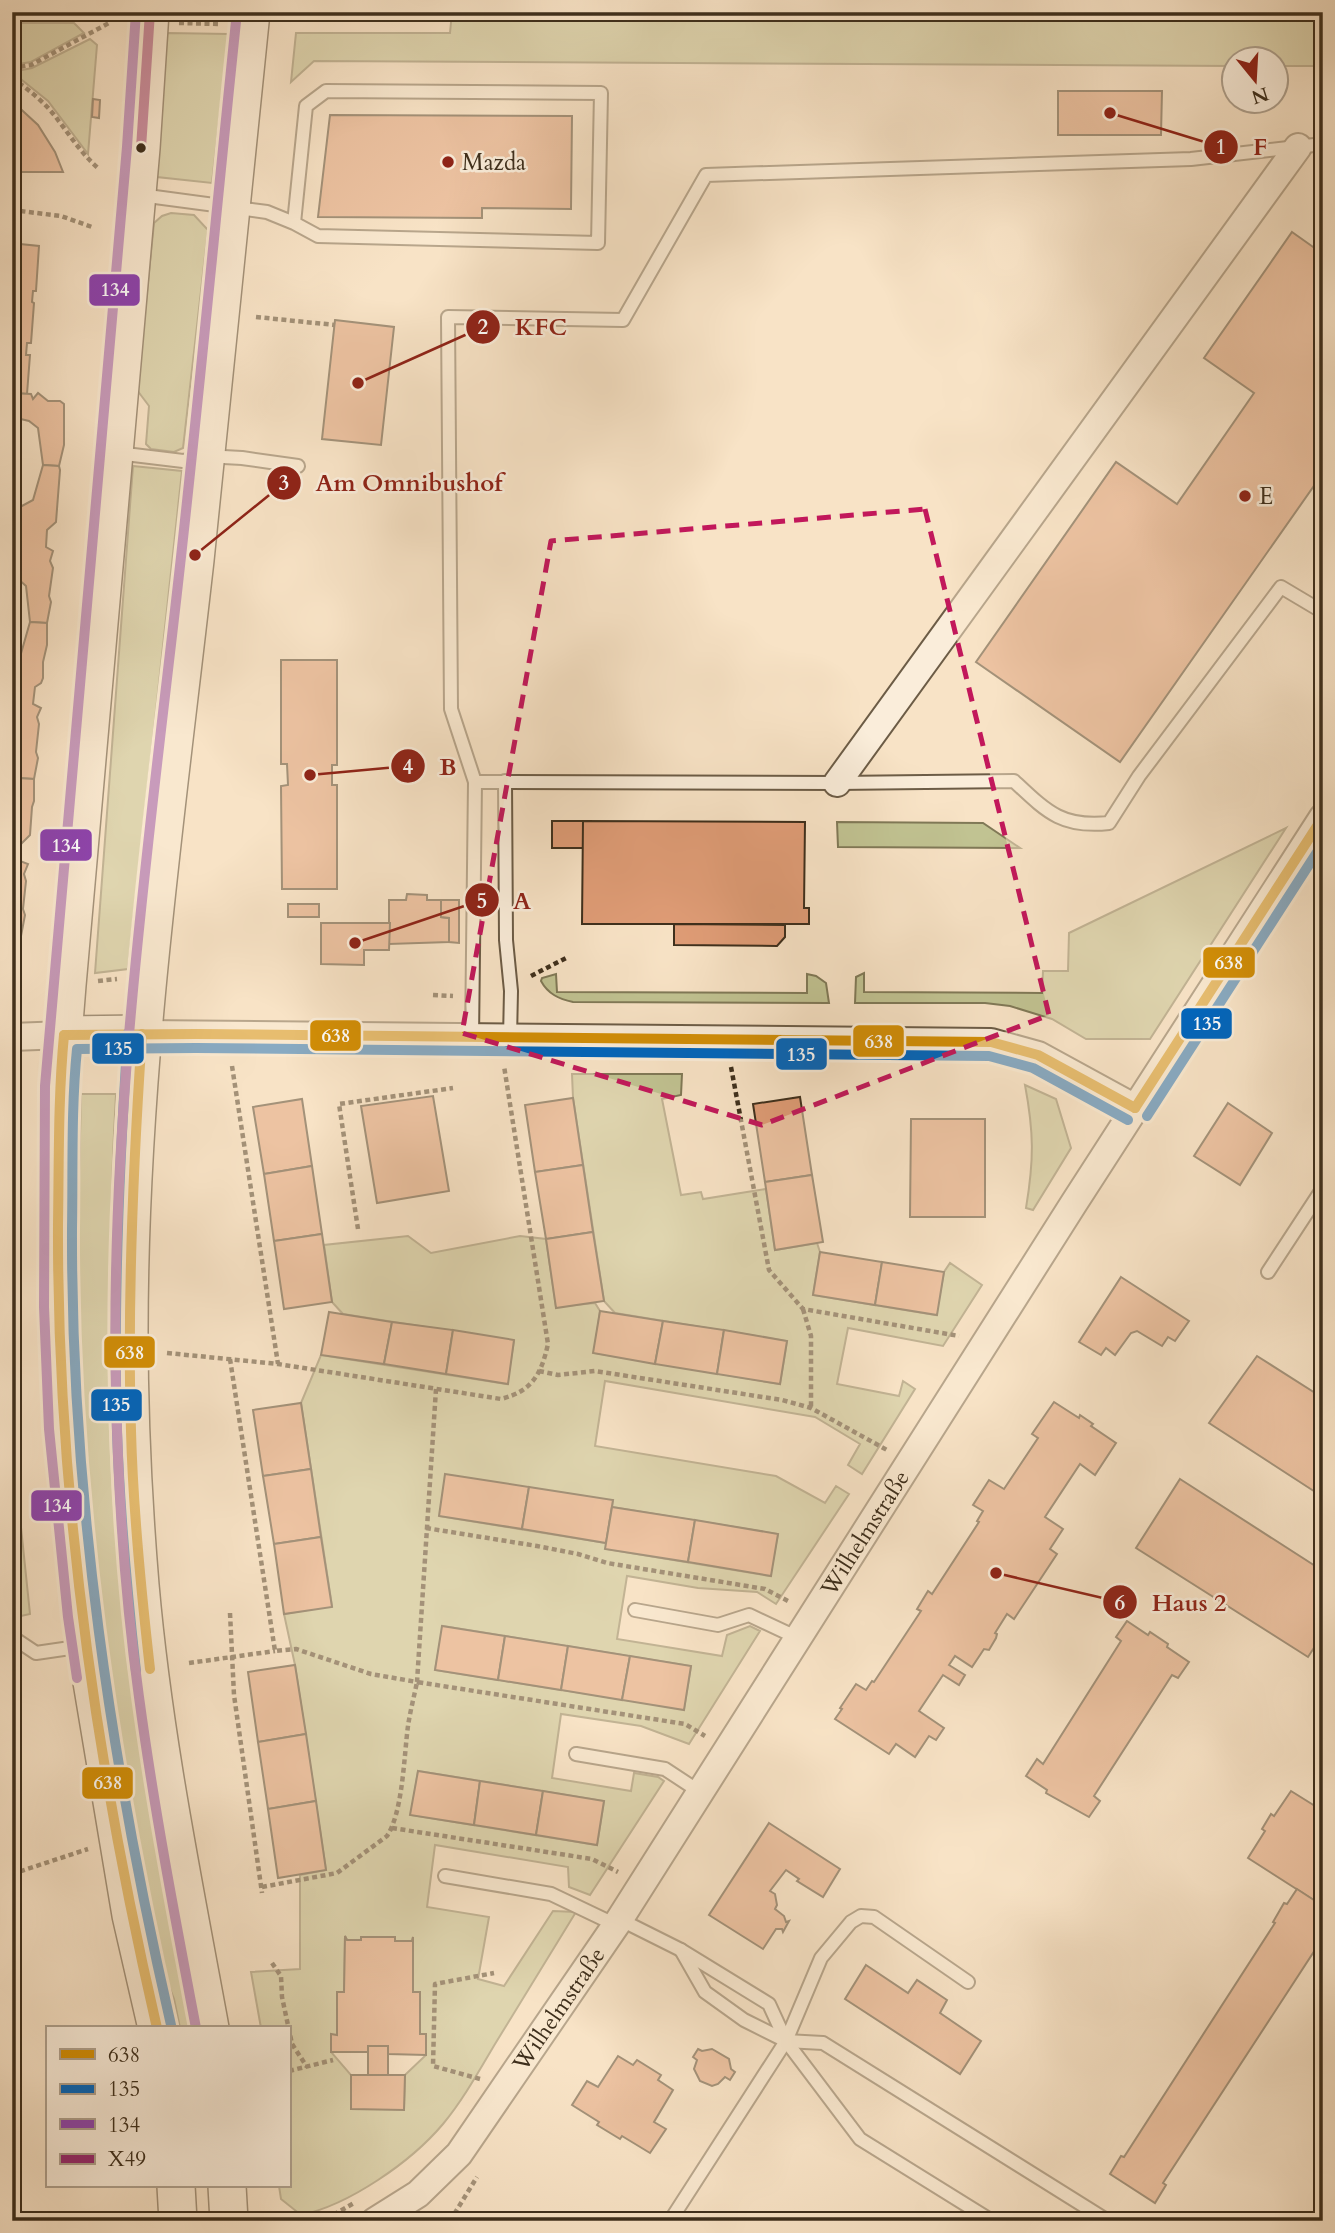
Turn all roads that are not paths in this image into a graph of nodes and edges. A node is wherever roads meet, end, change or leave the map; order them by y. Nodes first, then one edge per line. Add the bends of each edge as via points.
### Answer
1 (159, 18) edge
2 (241, 18) edge
3 (1311, 146) edge
4 (136, 194) junction
5 (231, 207) junction
6 (294, 223) junction
7 (114, 453) junction
8 (205, 456) junction
9 (298, 467) dead end
10 (1323, 612) edge
11 (505, 781) junction
12 (475, 782) junction
13 (837, 783) junction
14 (1323, 817) edge
15 (142, 1034) junction
16 (64, 1035) junction
17 (12, 1037) edge
18 (472, 1038) junction
19 (510, 1038) junction
20 (1135, 1108) junction
21 (1323, 1188) edge
22 (1268, 1272) dead end
23 (635, 1610) dead end
24 (12, 1637) edge
25 (798, 1638) junction
26 (86, 1646) junction
27 (576, 1754) dead end
28 (700, 1792) junction
29 (445, 1876) dead end
30 (617, 1922) junction
31 (681, 1950) junction
32 (968, 1982) dead end
33 (157, 2026) edge
34 (210, 2026) edge
35 (786, 2041) junction
36 (176, 2188) edge
37 (227, 2188) edge
38 (178, 2221) edge
39 (229, 2221) edge
40 (375, 2221) edge
41 (670, 2221) edge
42 (992, 2221) edge
43 (1108, 2221) edge

1 - 4 main road
2 - 5 main road
3 - 12 lane via 1191,159 706,175 623,320 449,317 451,709
3 - 13 street
4 - 5 lane
4 - 7 main road
5 - 6 lane via 267,212
5 - 8 main road
6 - 6 lane via 306,106 326,91 601,93 598,243 318,236
7 - 8 lane via 183,461
7 - 16 main road
8 - 9 lane
8 - 15 main road
10 - 13 lane via 1281,587 1139,776 1110,823 1074,824 1041,807 1014,781
11 - 12 lane
11 - 13 lane
11 - 19 lane
12 - 18 lane
14 - 20 street, Wilhelmstraße
15 - 16 main road
15 - 18 street
15 - 34 main road via 133,1157 129,1332 135,1513 163,1769
16 - 17 street
16 - 26 main road via 58,1124 60,1361
18 - 19 street
19 - 20 street via 991,1042 1038,1055
20 - 25 street, Wilhelmstraße
21 - 22 lane
23 - 25 lane via 718,1625 749,1615
24 - 26 lane via 36,1653
25 - 28 street, Wilhelmstraße
26 - 33 main road via 131,1915
27 - 28 lane via 664,1769
28 - 30 street, Wilhelmstraße
29 - 30 lane via 551,1894
30 - 31 lane
30 - 40 street, Wilhelmstraße via 459,2154 418,2194
31 - 35 lane via 705,1992 744,2020
31 - 35 lane via 769,2004
32 - 35 lane via 874,1917 861,1916 821,1958
35 - 41 lane
35 - 42 lane via 860,2139
35 - 43 lane via 823,2043
36 - 38 main road
37 - 39 main road

